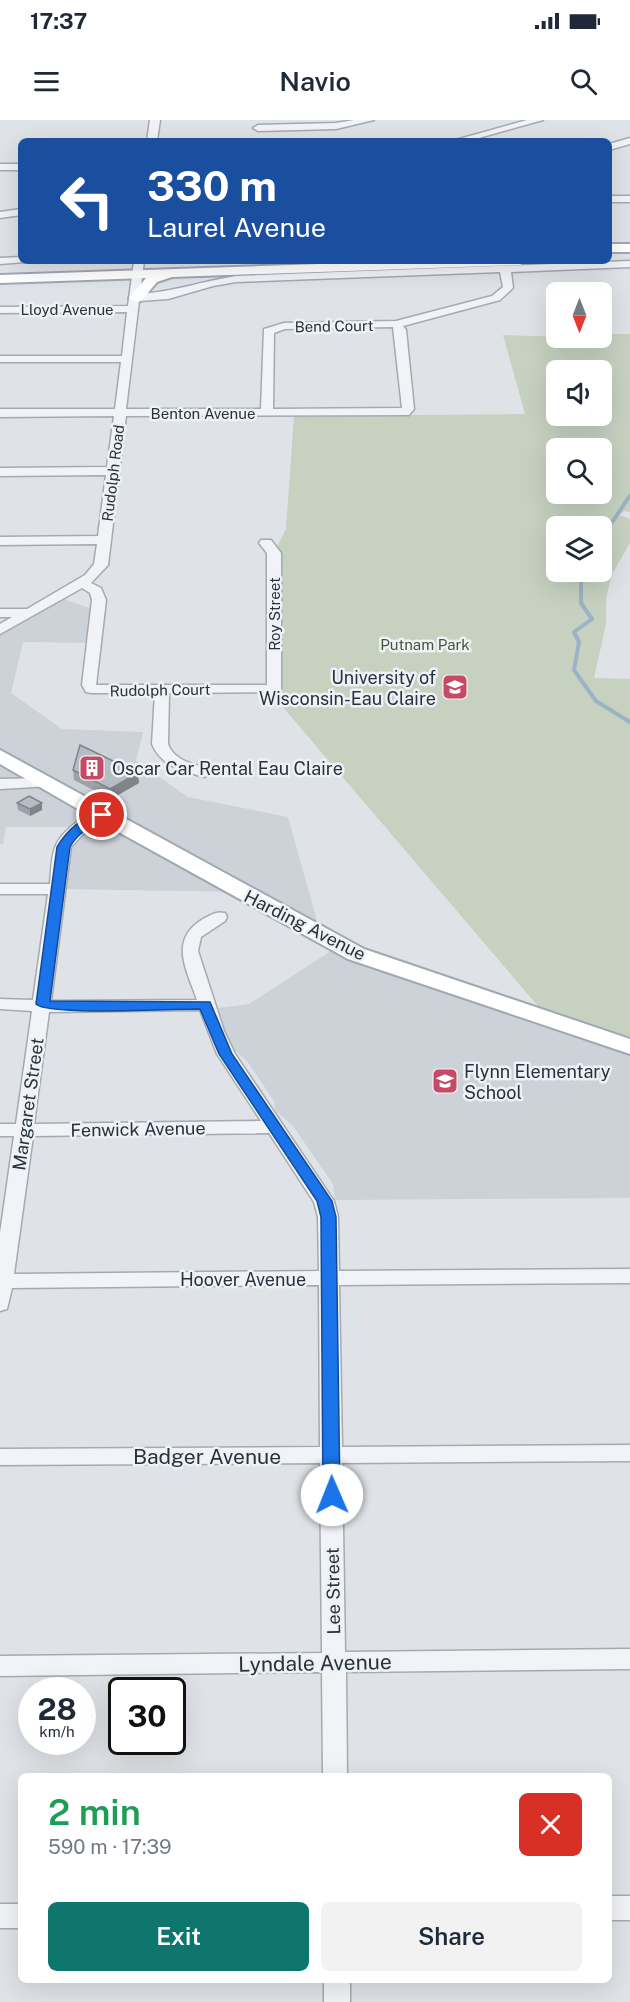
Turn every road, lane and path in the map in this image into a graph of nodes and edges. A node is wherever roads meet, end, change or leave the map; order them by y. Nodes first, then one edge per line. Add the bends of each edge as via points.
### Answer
1 (155, 120) edge
2 (369, 120) edge
3 (538, 120) edge
4 (258, 124) edge
5 (152, 138) edge
6 (469, 138) edge
7 (630, 141) edge
8 (612, 146) edge
9 (18, 166) edge
10 (0, 167) edge
11 (612, 199) edge
12 (630, 199) edge
13 (18, 212) edge
14 (0, 215) edge
15 (612, 248) edge
16 (630, 248) edge
17 (630, 257) edge
18 (612, 258) edge
19 (18, 260) edge
20 (0, 261) edge
21 (116, 264) edge
22 (218, 264) edge
23 (307, 264) edge
24 (435, 264) edge
25 (630, 264) edge
26 (138, 267) edge
27 (92, 268) junction
28 (0, 270) edge
29 (505, 270) junction
30 (181, 273) junction
31 (0, 278) edge
32 (135, 304) junction
33 (0, 310) edge
34 (396, 324) junction
35 (0, 359) edge
36 (127, 359) junction
37 (0, 413) edge
38 (120, 413) junction
39 (267, 413) junction
40 (112, 471) junction
41 (0, 472) edge
42 (105, 540) junction
43 (0, 541) edge
44 (266, 543) dead end
45 (82, 583) junction
46 (0, 613) edge
47 (30, 613) junction
48 (0, 630) edge
49 (274, 689) joint
50 (162, 691) junction
51 (0, 756) edge
52 (204, 772) dead end
53 (47, 783) junction
54 (0, 784) edge
55 (102, 815) junction
56 (0, 889) edge
57 (57, 889) junction
58 (219, 917) dead end
59 (0, 1004) edge
60 (42, 1004) junction
61 (206, 1005) junction
62 (630, 1047) edge
63 (276, 1127) junction
64 (0, 1130) edge
65 (25, 1130) junction
66 (630, 1276) edge
67 (328, 1279) junction
68 (2, 1281) edge
69 (0, 1304) edge
70 (630, 1452) edge
71 (331, 1456) junction
72 (0, 1457) edge
73 (630, 1659) edge
74 (333, 1662) junction
75 (0, 1666) edge
76 (334, 1773) edge
77 (612, 1908) edge
78 (630, 1908) edge
79 (0, 1916) edge
80 (18, 1916) edge
81 (337, 1983) edge
82 (337, 2002) edge

1 - 5 street
2 - 4 street via 336,126
3 - 6 street
7 - 8 street
9 - 10 street
11 - 12 street
13 - 14 street
15 - 16 main road
17 - 18 main road
19 - 20 street
21 - 27 main road
22 - 26 main road
23 - 26 street via 152,270
24 - 30 main road
25 - 29 street, Lloyd Avenue
26 - 27 main road
26 - 30 main road
26 - 31 main road
26 - 32 street, Rudolph Road
27 - 28 main road
29 - 32 street, Lloyd Avenue via 236,279
29 - 34 street, Bend Court via 508,288 496,298
30 - 32 main road via 152,279
32 - 33 street, Lloyd Avenue
32 - 36 street, Rudolph Road
34 - 39 street, Bend Court via 272,329 267,333
34 - 39 street, Benton Avenue via 400,330 408,409 405,412
35 - 36 street
36 - 38 street, Rudolph Road
37 - 38 street, Benton Avenue
38 - 39 street, Benton Avenue
38 - 40 street, Rudolph Road
40 - 41 street
40 - 42 street, Rudolph Road
42 - 43 street
42 - 45 street, Rudolph Road via 101,565
44 - 49 street, Roy Street via 273,553
45 - 47 street, Rudolph Road
45 - 50 street, Rudolph Court via 96,591 99,600 91,689
46 - 47 street
47 - 48 street, Rudolph Road
49 - 50 street, Rudolph Court
50 - 52 street via 161,750 177,763
51 - 53 main road, Harding Avenue
53 - 54 street
53 - 55 main road, Harding Avenue
55 - 57 street, Margaret Street via 69,836 63,847
55 - 62 main road, Harding Avenue via 356,954
56 - 57 street
57 - 60 street, Margaret Street
58 - 61 street, Lee Street via 193,936 189,951
59 - 60 street
60 - 61 street
60 - 65 street, Margaret Street
61 - 63 street, Lee Street via 226,1054
63 - 65 street, Fenwick Avenue
63 - 67 street, Lee Street via 324,1201 328,1217
64 - 65 street, Fenwick Avenue
65 - 68 street, Margaret Street
66 - 67 street, Hoover Avenue
67 - 68 street, Hoover Avenue
67 - 71 street, Lee Street
68 - 69 street, Margaret Street
70 - 71 street, Badger Avenue
71 - 72 street, Badger Avenue
71 - 74 street, Lee Street
73 - 74 street, Lyndale Avenue
74 - 75 street, Lyndale Avenue
74 - 76 street, Lee Street
77 - 78 street
79 - 80 street
81 - 82 street

